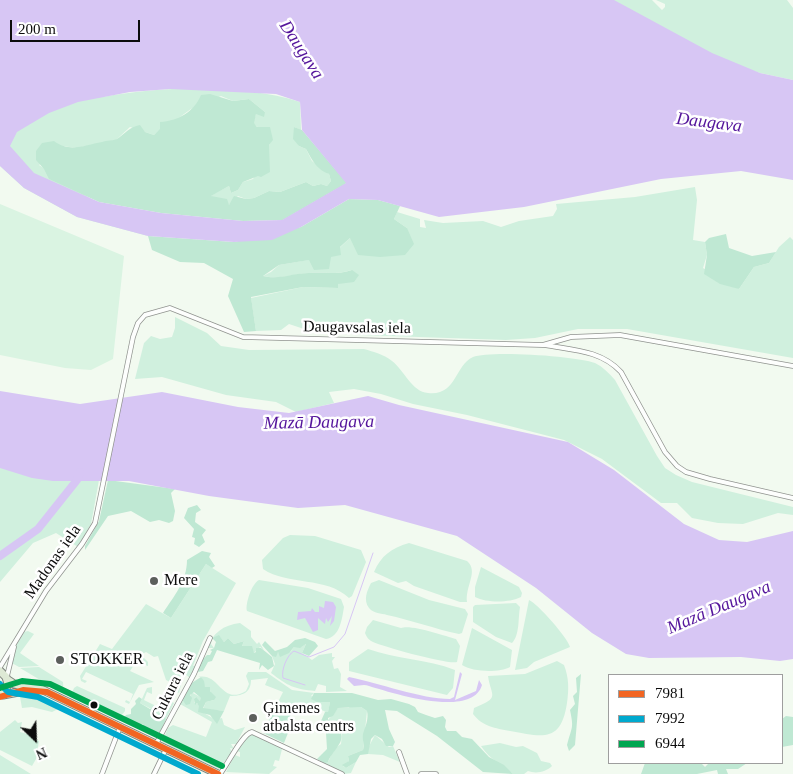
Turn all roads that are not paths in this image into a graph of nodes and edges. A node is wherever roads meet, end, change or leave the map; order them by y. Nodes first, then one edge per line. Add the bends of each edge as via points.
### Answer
1 (543, 345) junction
2 (793, 366) edge
3 (102, 493) joint
4 (793, 498) edge
5 (210, 638) dead end
6 (15, 642) junction
7 (0, 667) edge
8 (0, 671) edge
9 (7, 679) junction
10 (47, 692) junction
11 (1, 696) edge
12 (120, 727) junction
13 (156, 744) junction
14 (166, 749) junction
15 (400, 752) dead end
16 (102, 774) edge
17 (154, 774) edge
18 (219, 774) edge
19 (342, 774) edge
20 (407, 774) edge
21 (422, 774) edge
22 (436, 774) edge

1 - 2 street, Daugavsalas iela via 572,337 620,335
1 - 3 street, Daugavsalas iela via 243,337 177,310 154,310 141,318 135,330
1 - 4 street, Daugavsalas iela via 599,355 614,365 671,460 686,472
3 - 6 street, Madonas iela via 92,528 46,591
5 - 13 street, Cukura iela
6 - 7 street, Madonas iela
6 - 9 street, Madonas iela
8 - 9 highway
9 - 10 highway via 14,684
9 - 11 highway via 7,690
10 - 11 highway via 23,690
10 - 12 highway
12 - 13 highway
12 - 16 street
13 - 14 highway
14 - 17 street
14 - 18 highway
15 - 20 street
18 - 19 street via 244,736 252,732
21 - 22 street

